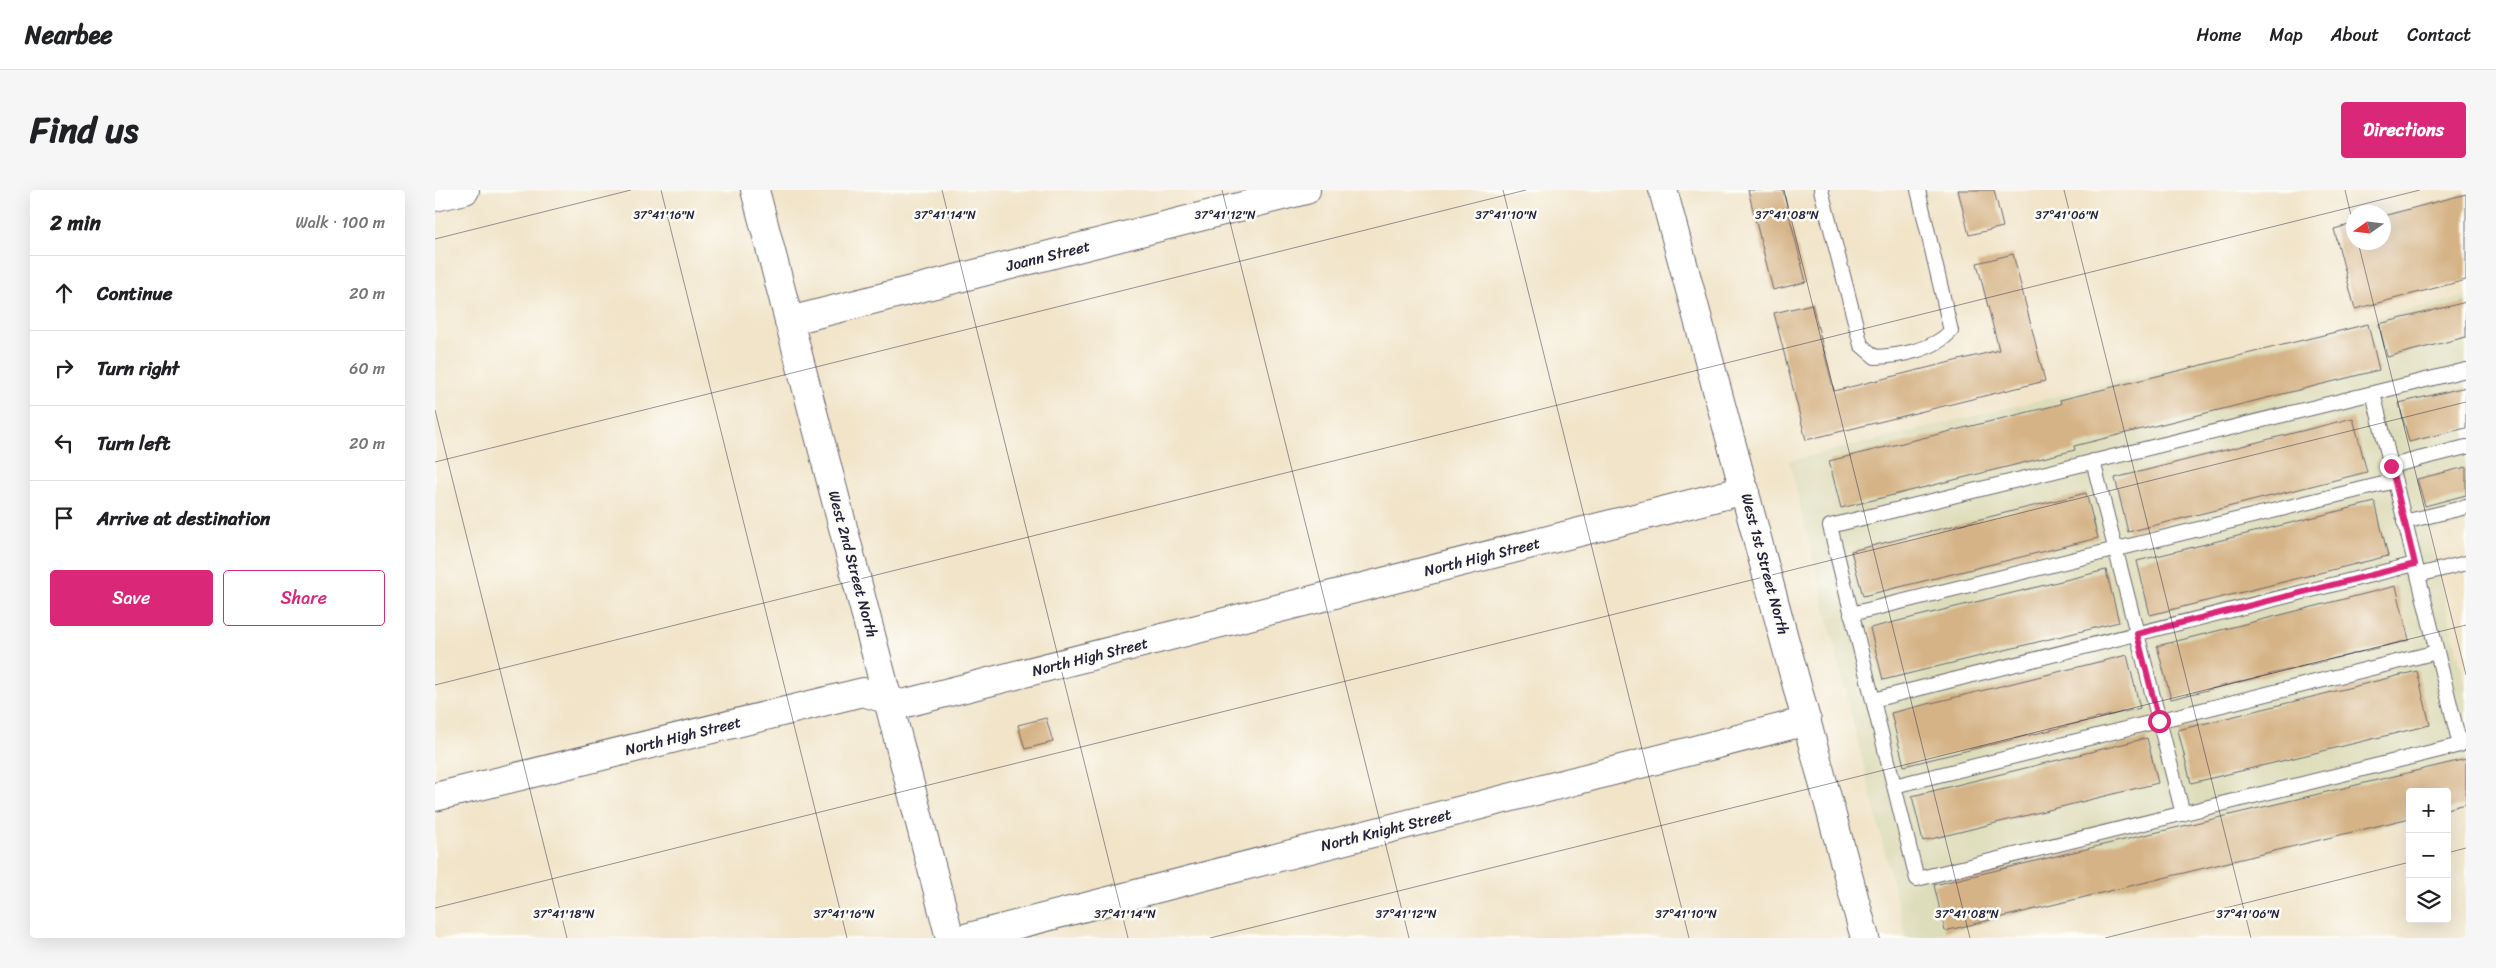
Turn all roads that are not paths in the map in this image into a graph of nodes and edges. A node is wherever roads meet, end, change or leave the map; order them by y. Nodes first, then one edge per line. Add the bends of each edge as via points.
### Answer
1 (465, 190) edge
2 (755, 190) edge
3 (1306, 190) edge
4 (1663, 190) edge
5 (1821, 190) edge
6 (1918, 190) edge
7 (435, 197) edge
8 (789, 321) junction
9 (2466, 370) edge
10 (2373, 392) junction
11 (2466, 447) edge
12 (2093, 461) junction
13 (2391, 466) junction
14 (2395, 481) junction
15 (1745, 490) junction
16 (2466, 507) edge
17 (2404, 522) junction
18 (2116, 549) junction
19 (2466, 563) edge
20 (2416, 569) junction
21 (1851, 614) junction
22 (2137, 634) junction
23 (2437, 652) junction
24 (888, 700) junction
25 (1873, 700) junction
26 (1807, 721) junction
27 (2159, 721) junction
28 (1894, 786) junction
29 (435, 797) edge
30 (2183, 814) junction
31 (950, 938) edge
32 (965, 938) edge
33 (1865, 938) edge

1 - 7 street
2 - 8 street, West 2nd Street North
3 - 8 street, Joann Street
4 - 15 street, West 1st Street North
5 - 6 lane via 1861,344 1875,357 1937,344 1951,331
8 - 24 street, West 2nd Street North
9 - 10 lane
10 - 12 lane
10 - 13 lane
11 - 13 lane
12 - 18 lane
12 - 21 lane via 1830,526
13 - 14 lane
14 - 17 lane
14 - 18 lane
15 - 24 street, North High Street via 902,704
15 - 26 street, West 1st Street North
16 - 17 lane
17 - 20 lane
18 - 21 lane
18 - 22 lane
19 - 20 lane
20 - 22 lane
20 - 23 lane
21 - 25 lane
22 - 25 lane
22 - 27 lane
23 - 27 lane
23 - 30 lane via 2460,746
24 - 29 street, North High Street via 863,692
24 - 31 street, West 2nd Street North
25 - 28 lane
26 - 32 street, North Knight Street
26 - 33 street, West 1st Street North
27 - 28 lane
27 - 30 lane
28 - 30 lane via 1917,879

